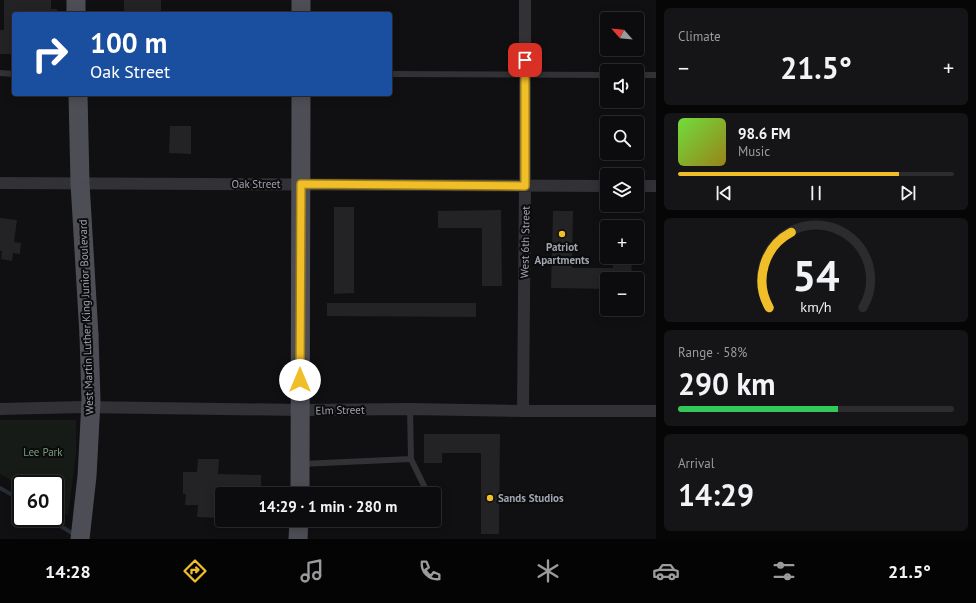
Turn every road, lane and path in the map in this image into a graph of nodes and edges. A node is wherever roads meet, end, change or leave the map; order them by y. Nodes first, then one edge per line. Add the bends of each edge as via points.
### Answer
1 (76, 0) edge
2 (301, 0) edge
3 (525, 0) edge
4 (76, 12) edge
5 (301, 12) edge
6 (0, 73) edge
7 (12, 74) edge
8 (392, 74) edge
9 (525, 75) junction
10 (600, 75) edge
11 (644, 75) edge
12 (656, 75) edge
13 (78, 96) edge
14 (301, 96) edge
15 (0, 183) edge
16 (80, 183) junction
17 (301, 184) junction
18 (525, 186) junction
19 (600, 186) edge
20 (644, 186) edge
21 (656, 186) edge
22 (0, 409) edge
23 (410, 409) junction
24 (300, 410) junction
25 (523, 411) junction
26 (656, 411) edge
27 (411, 459) junction
28 (300, 464) junction
29 (300, 487) edge
30 (425, 487) edge
31 (299, 527) edge
32 (80, 539) edge
33 (298, 539) edge

1 - 4 main road
2 - 5 main road
3 - 9 street, West 6th Street
6 - 7 lane
8 - 9 lane
9 - 10 lane
9 - 18 street, West 6th Street
11 - 12 lane
13 - 16 main road, West Martin Luther King Junior Boulevard
14 - 17 main road
15 - 16 street, Oak Street
16 - 17 street, Oak Street
16 - 32 main road, West Martin Luther King Junior Boulevard, bridge via 89,336 90,408 87,476
17 - 18 street, Oak Street
17 - 24 main road
18 - 19 street, Oak Street
18 - 25 street, West 6th Street
20 - 21 street
22 - 24 street, Elm Street via 83,407
23 - 24 street, Elm Street
23 - 25 street, Elm Street
23 - 27 lane
24 - 28 main road
25 - 26 street, Elm Street
27 - 28 lane
27 - 30 lane
28 - 29 main road
31 - 33 main road

